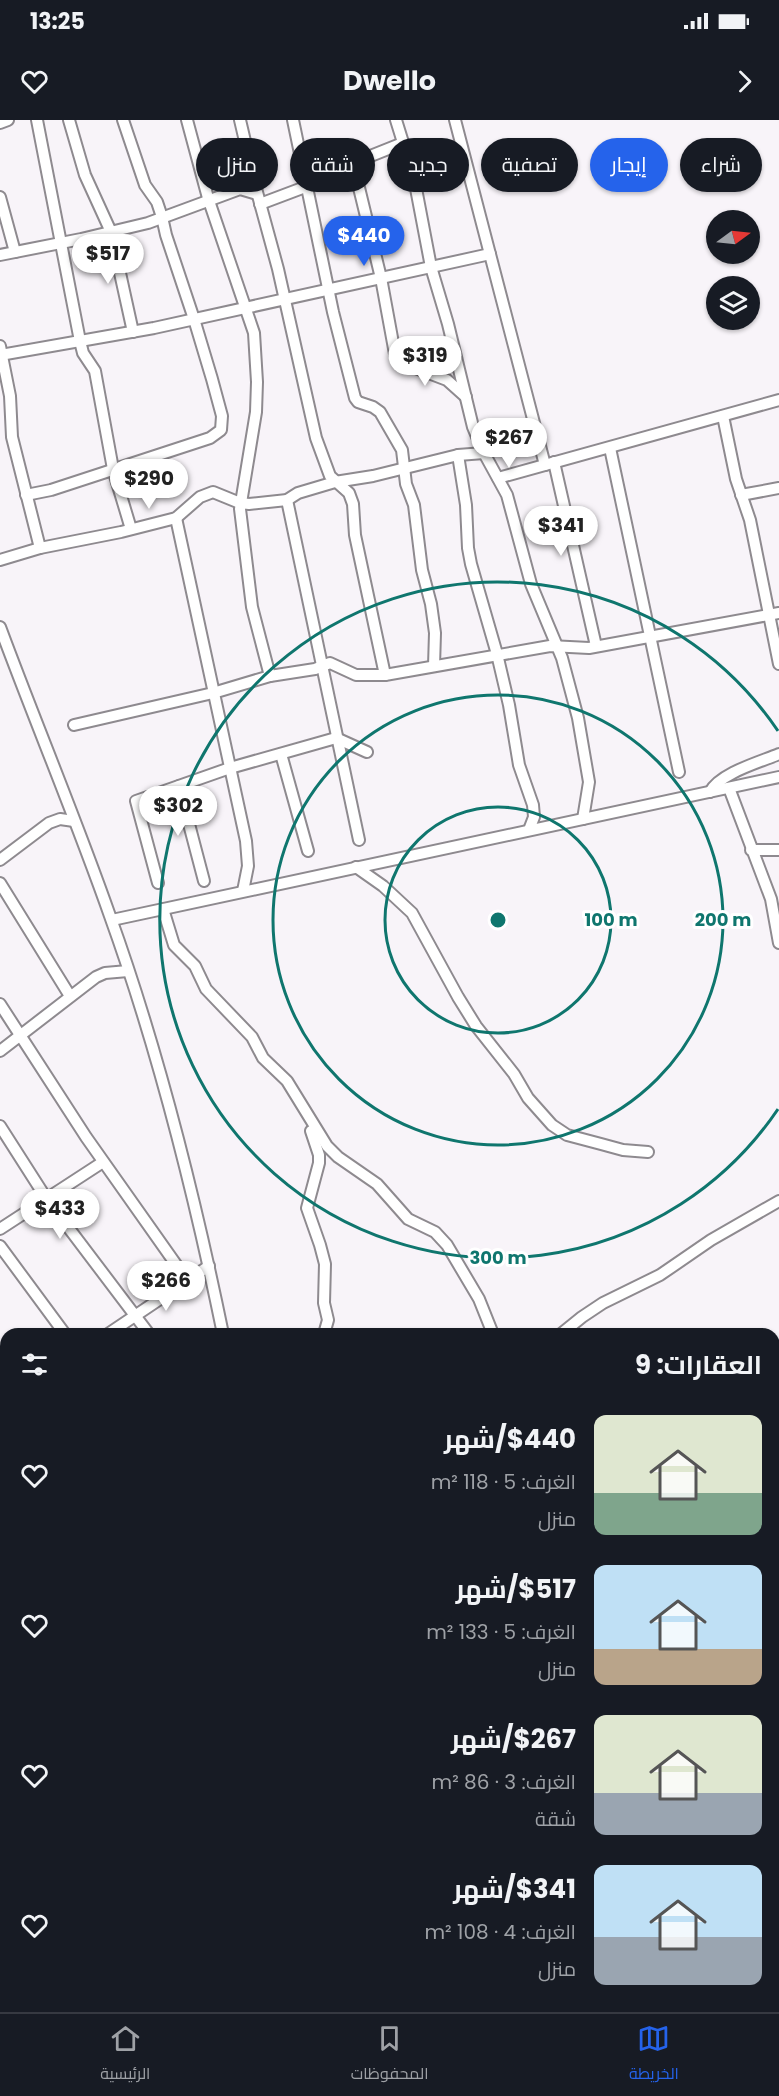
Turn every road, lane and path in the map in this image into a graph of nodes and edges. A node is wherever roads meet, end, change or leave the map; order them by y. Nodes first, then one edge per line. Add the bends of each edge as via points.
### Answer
1 (8, 120) edge
2 (38, 120) edge
3 (69, 120) edge
4 (123, 120) edge
5 (187, 120) edge
6 (240, 120) edge
7 (293, 120) edge
8 (396, 120) edge
9 (455, 120) edge
10 (0, 123) edge
11 (296, 138) edge
12 (401, 138) edge
13 (294, 192) edge
14 (306, 192) edge
15 (360, 192) edge
16 (417, 192) edge
17 (0, 197) edge
18 (258, 199) junction
19 (209, 200) junction
20 (162, 217) junction
21 (111, 232) junction
22 (62, 243) junction
23 (15, 252) junction
24 (490, 254) junction
25 (0, 255) edge
26 (431, 267) junction
27 (381, 278) junction
28 (328, 290) junction
29 (285, 299) junction
30 (246, 308) junction
31 (194, 319) junction
32 (133, 332) junction
33 (80, 341) junction
34 (1, 352) edge
35 (466, 397) junction
36 (779, 400) edge
37 (723, 416) junction
38 (610, 448) junction
39 (484, 453) junction
40 (458, 455) junction
41 (550, 463) junction
42 (403, 468) junction
43 (113, 469) junction
44 (498, 478) junction
45 (335, 482) junction
46 (779, 488) edge
47 (26, 495) junction
48 (741, 495) junction
49 (287, 500) junction
50 (240, 503) junction
51 (176, 518) junction
52 (131, 529) junction
53 (40, 548) junction
54 (0, 560) edge
55 (774, 613) edge
56 (0, 627) edge
57 (649, 636) junction
58 (557, 646) junction
59 (596, 646) junction
60 (497, 654) junction
61 (779, 664) edge
62 (322, 666) junction
63 (434, 666) junction
64 (385, 675) junction
65 (270, 676) junction
66 (213, 693) junction
67 (75, 725) dead end
68 (337, 738) junction
69 (367, 752) dead end
70 (281, 754) junction
71 (779, 754) edge
72 (230, 768) junction
73 (679, 772) dead end
74 (779, 777) edge
75 (179, 786) junction
76 (729, 788) junction
77 (710, 792) junction
78 (583, 819) junction
79 (74, 821) junction
80 (529, 830) junction
81 (359, 840) dead end
82 (751, 850) junction
83 (779, 850) edge
84 (308, 852) dead end
85 (0, 860) edge
86 (356, 867) junction
87 (204, 881) dead end
88 (0, 883) edge
89 (158, 883) dead end
90 (243, 891) junction
91 (163, 909) junction
92 (112, 920) junction
93 (779, 943) edge
94 (128, 971) junction
95 (70, 996) junction
96 (0, 1004) edge
97 (21, 1036) junction
98 (0, 1051) edge
99 (307, 1116) junction
100 (0, 1126) edge
101 (648, 1152) dead end
102 (104, 1162) junction
103 (46, 1198) junction
104 (779, 1201) edge
105 (0, 1229) edge
106 (0, 1246) edge
107 (209, 1266) junction
108 (188, 1280) junction
109 (135, 1316) junction
110 (61, 1328) edge
111 (117, 1328) edge
112 (144, 1328) edge
113 (222, 1328) edge
114 (326, 1328) edge
115 (491, 1328) edge
116 (568, 1328) edge

1 - 10 street
2 - 22 street
3 - 21 street via 85,175
4 - 20 street
5 - 19 street
6 - 18 street
7 - 11 street
8 - 12 street
9 - 24 street
13 - 18 street
14 - 28 street
15 - 27 street
16 - 26 street
17 - 23 street
18 - 19 street via 240,189
18 - 29 street
19 - 20 street
19 - 30 street
20 - 21 street
20 - 31 street
21 - 22 street
21 - 32 street
22 - 23 street
22 - 33 street
23 - 25 street
24 - 26 street
24 - 41 street
26 - 27 street
26 - 35 street
27 - 28 street
27 - 35 street via 398,359 447,380
28 - 29 street
28 - 42 street via 355,398 373,406 384,418 402,450
29 - 30 street
29 - 45 street via 316,438
30 - 31 street
30 - 50 street via 254,333 257,382 256,412
31 - 32 street
31 - 43 street via 222,416 221,430 210,438
32 - 33 street
33 - 34 street
33 - 43 street via 95,371
34 - 47 street via 12,408 12,437
35 - 39 street
36 - 37 street
37 - 38 street
37 - 48 street
38 - 41 street
38 - 57 street
39 - 40 street
39 - 44 street
40 - 42 street
40 - 60 street via 471,564
41 - 44 street
41 - 59 street
42 - 45 street
42 - 63 street via 414,505 422,570 431,604
43 - 47 street
43 - 52 street
44 - 58 street via 510,504 531,584
45 - 49 street
45 - 64 street via 344,486 353,504 355,535
46 - 48 street
47 - 53 street
48 - 55 street
49 - 50 street
49 - 62 street
50 - 51 street via 213,492 200,497
50 - 65 street via 252,607
51 - 52 street
51 - 66 street
52 - 53 street
53 - 54 street
55 - 57 street
55 - 61 street
56 - 79 street
57 - 59 street
57 - 73 street
58 - 59 street
58 - 60 street
58 - 78 street via 578,718 588,776
60 - 63 street
60 - 80 street via 515,747 532,805 534,817
62 - 64 street via 330,663 356,675
62 - 65 street
62 - 68 street
63 - 64 street
65 - 66 street
66 - 67 street
66 - 72 street
68 - 69 street
68 - 70 street
68 - 81 street
70 - 72 street
70 - 84 street
71 - 77 street via 728,776
72 - 75 street
72 - 90 street via 246,841 248,866
74 - 76 street
75 - 87 street
75 - 89 street via 136,801
76 - 77 street
76 - 82 street
77 - 78 street
78 - 80 street
79 - 85 street via 60,819 49,823
79 - 92 street
80 - 86 street
82 - 83 street
82 - 93 street via 771,899
86 - 90 street
86 - 101 street via 412,913 476,1026 552,1125 567,1135
88 - 95 street
90 - 91 street
91 - 92 street
91 - 99 street via 174,945 195,966 206,989 252,1037 263,1058 287,1081
92 - 94 street
94 - 95 street via 105,973
94 - 107 street via 175,1126
95 - 97 street
96 - 97 street
97 - 98 street
97 - 102 street
99 - 114 street via 319,1155 307,1208 324,1264
99 - 115 street via 338,1157 377,1184 408,1219 439,1236 479,1299
100 - 103 street
102 - 103 street
102 - 108 street
103 - 105 street
103 - 109 street
104 - 116 street
106 - 110 street
107 - 108 street
107 - 113 street
108 - 109 street
109 - 111 street
109 - 112 street

